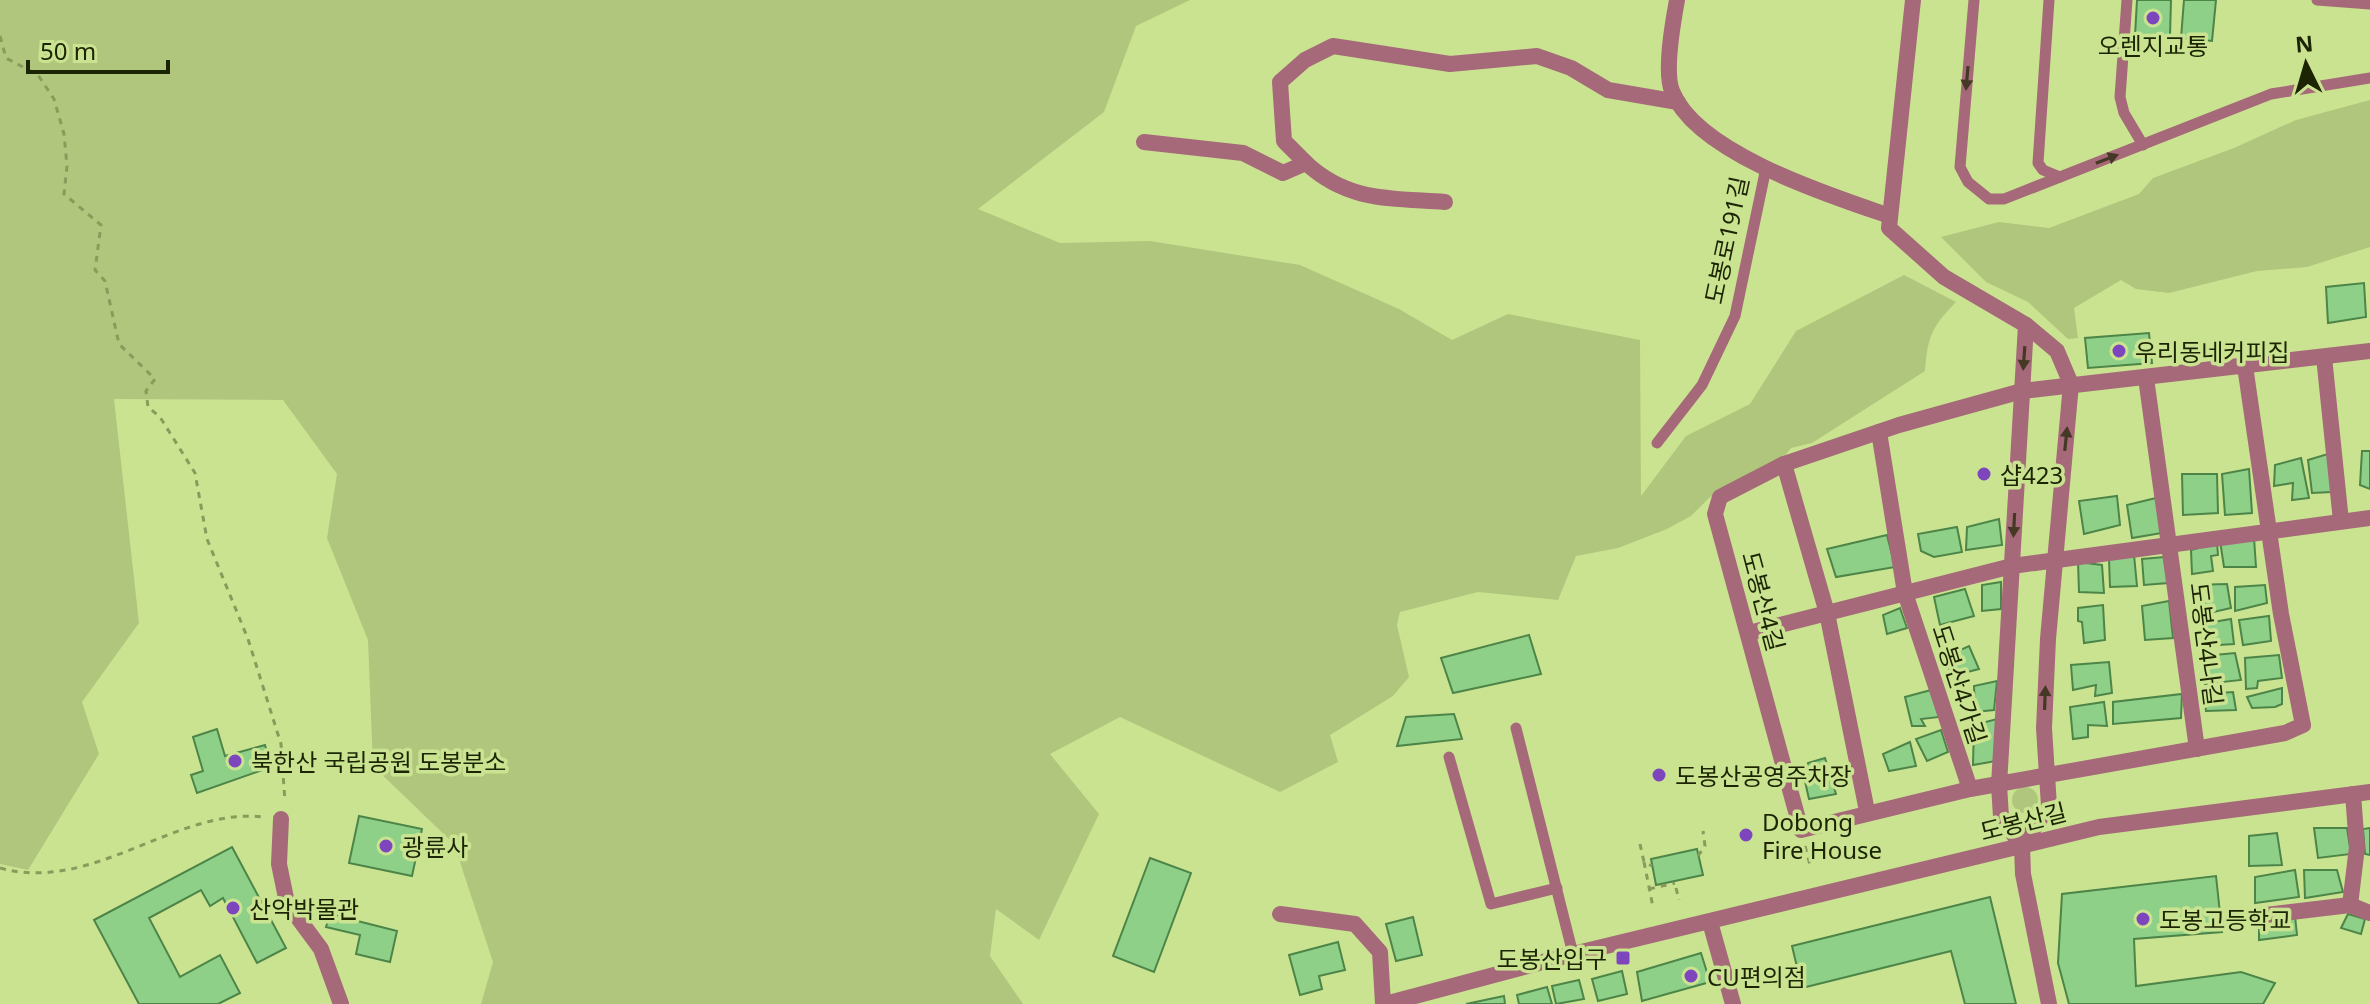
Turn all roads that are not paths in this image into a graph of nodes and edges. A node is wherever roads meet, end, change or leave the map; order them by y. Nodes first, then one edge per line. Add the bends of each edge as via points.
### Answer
1 (1677, 0) edge
2 (1913, 0) edge
3 (1974, 0) edge
4 (2049, 0) edge
5 (2127, 0) edge
6 (2317, 0) edge
7 (2370, 4) edge
8 (2370, 78) edge
9 (1678, 102) junction
10 (1144, 142) dead end
11 (2143, 145) junction
12 (1306, 163) junction
13 (1766, 168) junction
14 (2060, 177) junction
15 (1445, 202) dead end
16 (1890, 216) junction
17 (2026, 325) junction
18 (2370, 351) edge
19 (2324, 357) junction
20 (2245, 366) junction
21 (2146, 378) junction
22 (2071, 384) junction
23 (2022, 391) junction
24 (1879, 432) junction
25 (1657, 443) dead end
26 (1784, 464) junction
27 (2370, 518) edge
28 (2341, 521) junction
29 (2268, 531) junction
30 (2170, 545) junction
31 (2054, 560) junction
32 (2012, 566) junction
33 (1905, 593) junction
34 (1827, 613) junction
35 (1749, 633) junction
36 (1516, 728) dead end
37 (2197, 749) junction
38 (1449, 757) dead end
39 (2046, 776) junction
40 (1999, 785) junction
41 (1970, 789) junction
42 (2362, 793) edge
43 (1867, 811) junction
44 (281, 819) road end
45 (2022, 846) junction
46 (1557, 888) junction
47 (2350, 905) junction
48 (2370, 913) edge
49 (1280, 914) dead end
50 (2257, 916) dead end
51 (1710, 922) junction
52 (1573, 954) junction
53 (341, 1004) edge
54 (1384, 1004) edge
55 (1733, 1004) edge
56 (2049, 1004) edge

1 - 9 street via 1671,89
2 - 16 street
3 -> 14 lane via 1960,167 1968,182 1989,199 2004,199
4 - 14 lane via 2038,163
5 - 11 lane via 2120,97
6 - 7 lane
8 - 11 lane via 2271,94
9 - 12 street via 1608,90 1537,56 1450,64 1333,46 1305,60 1280,82 1284,141
9 - 13 street, 도봉로191길 via 1688,119 1715,140
10 - 12 street via 1243,153 1283,173
14 -> 11 lane
12 - 15 street via 1325,181 1364,196
13 - 16 street, 도봉로191길
13 - 25 lane, 도봉로191길 via 1735,316 1702,385
16 - 17 street via 1889,228 1944,277
17 - 22 street via 2057,351
17 -> 23 street
18 - 19 street, 도봉산4길
19 - 20 street, 도봉산4길
19 - 28 street
20 - 21 street, 도봉산4길
20 - 29 street, 도봉산4길
21 - 22 street, 도봉산4길
21 - 30 street, 도봉산4나길
22 - 23 street, 도봉산4길
31 -> 22 street
23 - 24 street, 도봉산4길
23 -> 32 street
24 - 26 street, 도봉산4길
24 - 33 street, 도봉산4가길
26 - 34 street
26 - 35 street, 도봉산4길 via 1720,497 1715,514
27 - 28 street
28 - 29 street
29 - 30 street
29 - 37 street, 도봉산4길 via 2303,725
30 - 31 street
30 - 37 street, 도봉산4나길
31 - 32 street
39 -> 31 street
32 - 33 street
32 - 40 street
33 - 34 street
33 - 41 street, 도봉산4가길
34 - 35 street
34 - 43 street
35 - 43 street, 도봉산4길 via 1801,830
36 - 46 lane
37 - 39 street, 도봉산4길
38 - 46 lane via 1491,904
39 - 40 street, 도봉산4길
39 - 45 street via 2049,806
40 - 41 street, 도봉산4길
40 - 45 street via 2001,817
41 - 43 street, 도봉산4길
42 - 45 street, 도봉산길 via 2181,814
42 - 47 street, 도봉산길
44 - 53 street via 279,864 287,903 321,949
45 - 51 street, 도봉산길
45 - 56 street
46 - 52 lane
47 - 48 street
47 - 50 street
49 - 54 street via 1355,924 1380,952
51 - 52 street, 도봉산길
51 - 55 street
52 - 54 street, 도봉산길

